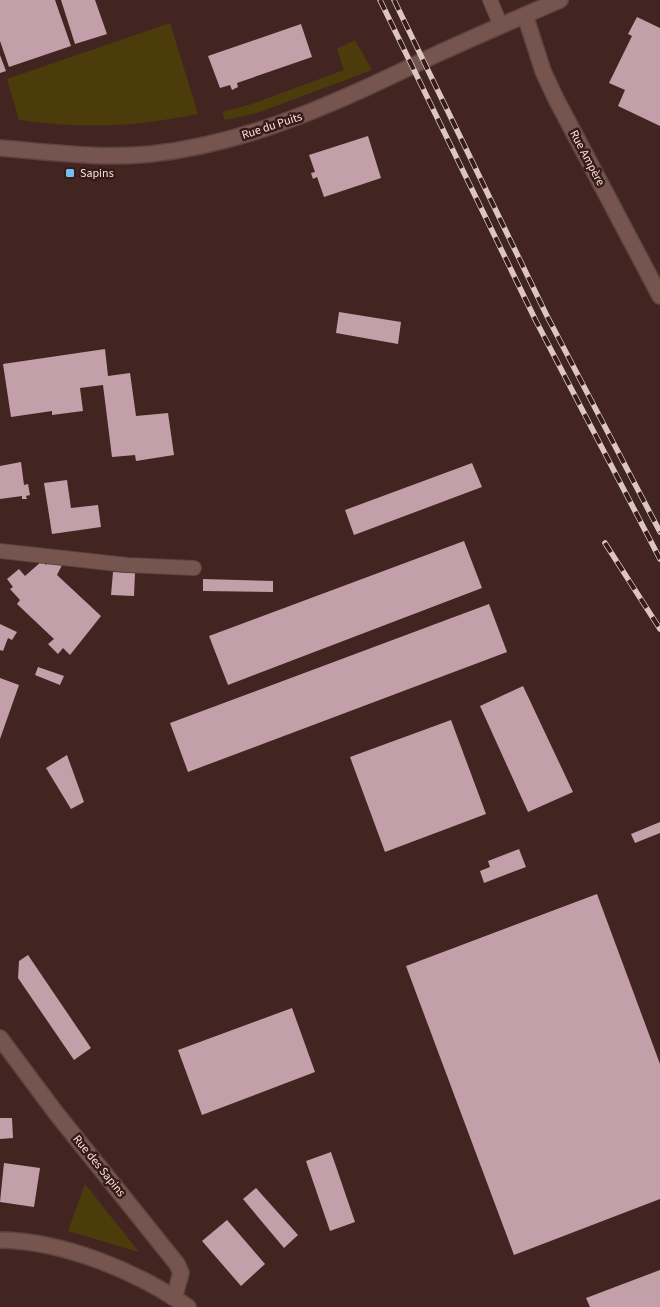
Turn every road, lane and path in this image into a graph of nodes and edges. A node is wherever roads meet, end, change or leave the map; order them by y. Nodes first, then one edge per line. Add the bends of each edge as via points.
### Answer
1 (490, 0) edge
2 (560, 0) edge
3 (525, 15) junction
4 (501, 26) junction
5 (0, 148) edge
6 (660, 296) edge
7 (0, 551) edge
8 (194, 568) dead end
9 (0, 1038) edge
10 (0, 1240) edge
11 (180, 1303) edge

1 - 4 lane
2 - 3 street, Rue du Puits
3 - 4 street, Rue du Puits
3 - 6 street, Rue Ampère via 554,97
4 - 5 street, Rue du Puits via 323,108 265,130 184,149 142,154 83,155
7 - 8 lane via 127,565
9 - 11 street, Rue des Sapins via 177,1264 181,1273
10 - 11 street via 59,1248 118,1268

